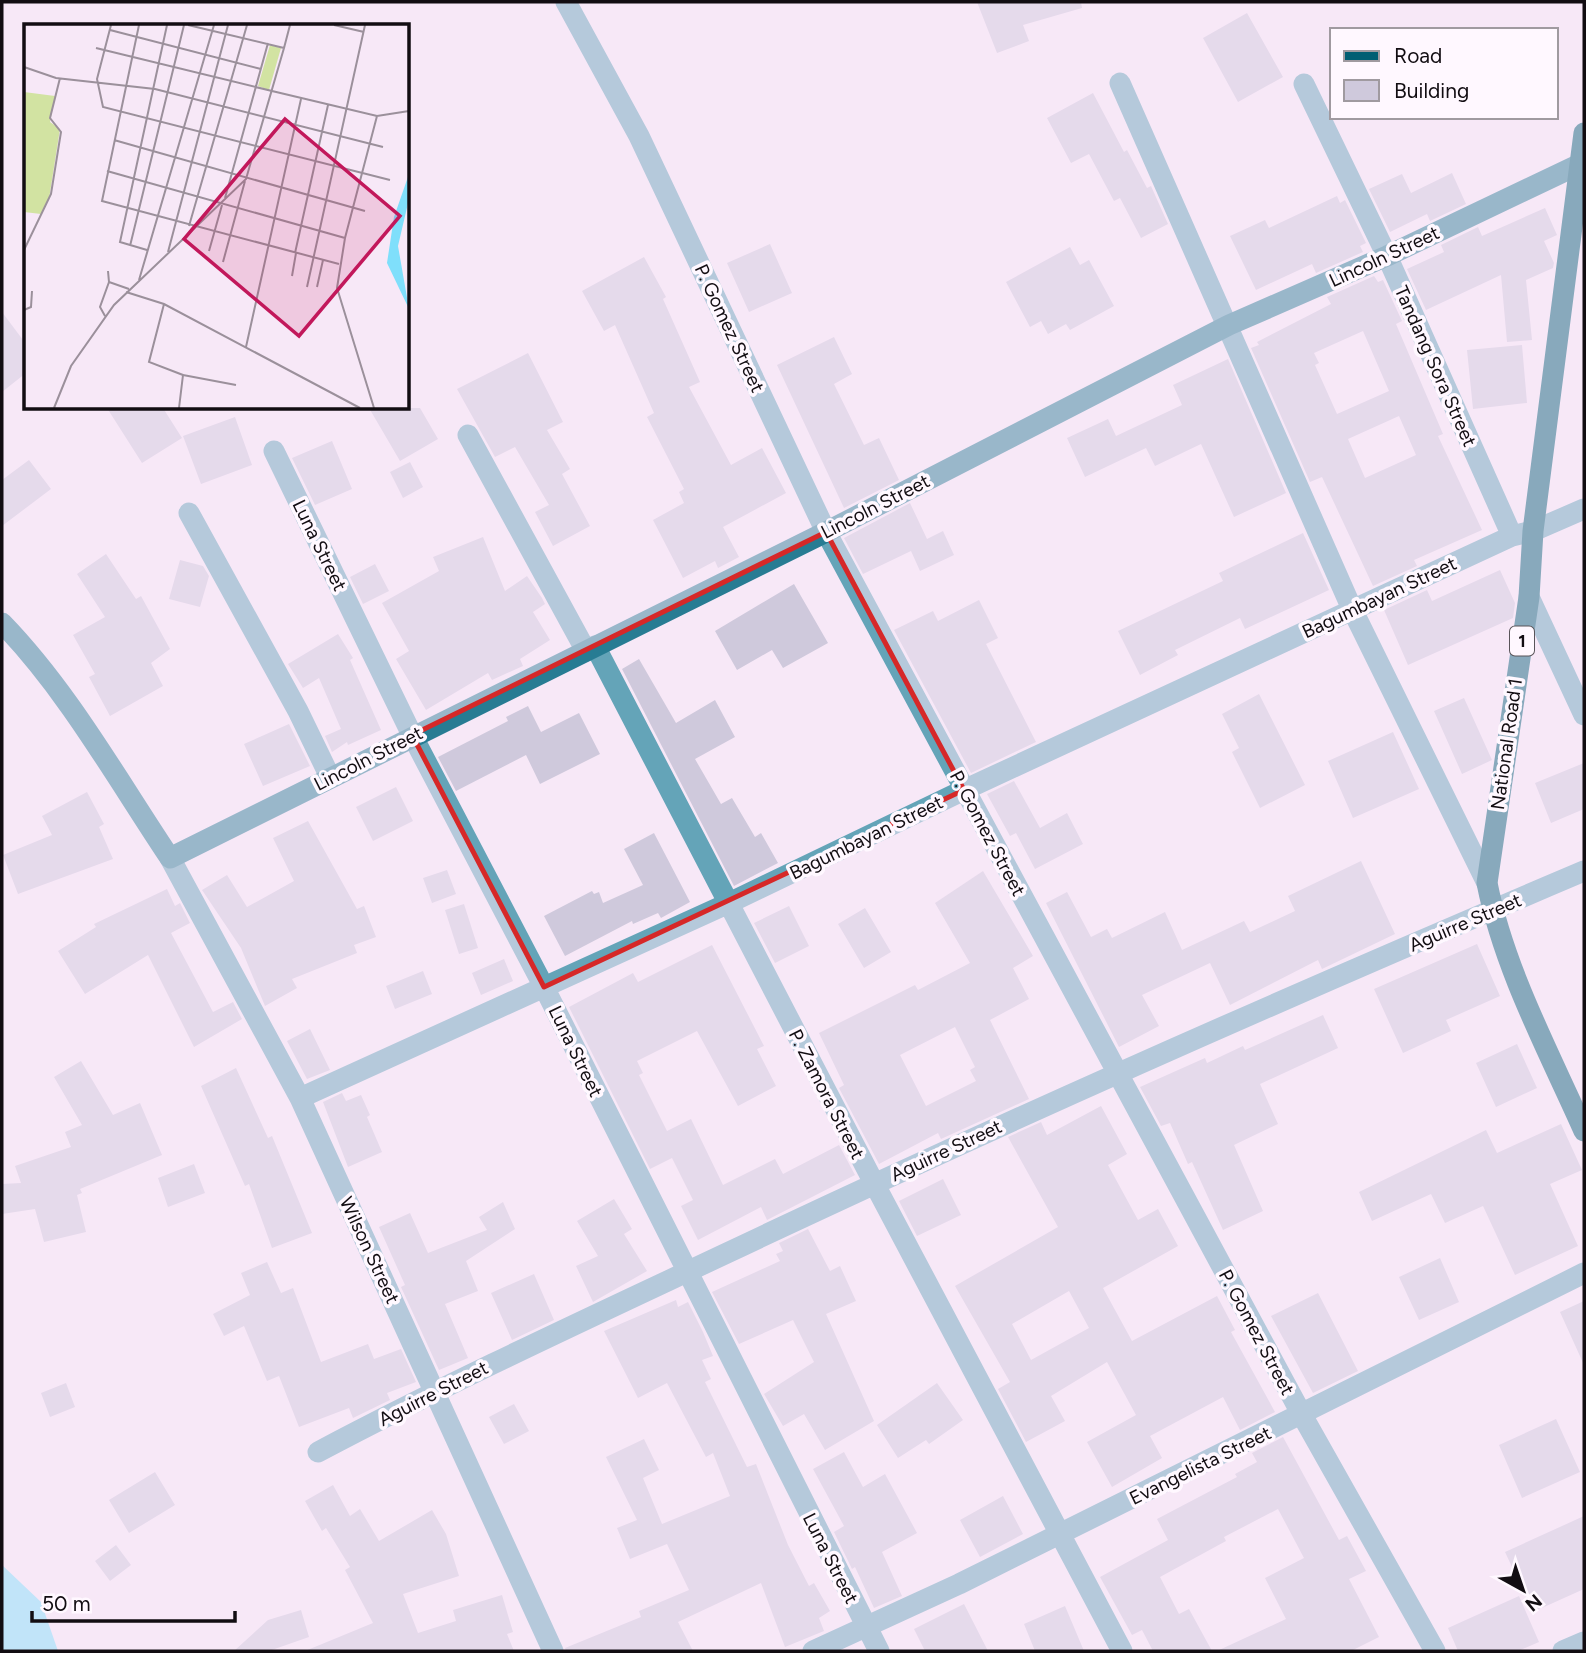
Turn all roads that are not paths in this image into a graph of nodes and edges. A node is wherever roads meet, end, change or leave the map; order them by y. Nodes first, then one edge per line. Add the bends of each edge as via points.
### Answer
1 (566, 2) edge
2 (1120, 83) dead end
3 (1304, 84) dead end
4 (1584, 133) edge
5 (1582, 163) edge
6 (1387, 256) junction
7 (1229, 325) junction
8 (468, 435) dead end
9 (275, 450) dead end
10 (1584, 509) edge
11 (189, 513) dead end
12 (1533, 531) junction
13 (826, 532) junction
14 (1512, 536) junction
15 (1529, 597) junction
16 (1352, 609) junction
17 (2, 623) edge
18 (590, 648) junction
19 (1584, 715) edge
20 (412, 735) junction
21 (330, 777) junction
22 (964, 790) junction
23 (170, 858) junction
24 (1584, 871) edge
25 (1487, 883) junction
26 (729, 903) junction
27 (1492, 910) junction
28 (544, 987) junction
29 (1116, 1072) junction
30 (300, 1098) junction
31 (1584, 1131) edge
32 (874, 1183) junction
33 (686, 1272) junction
34 (1584, 1273) edge
35 (435, 1390) junction
36 (1302, 1415) junction
37 (318, 1452) dead end
38 (1059, 1534) junction
39 (866, 1627) junction
40 (1584, 1642) edge
41 (553, 1651) edge
42 (813, 1651) edge
43 (879, 1651) edge
44 (1122, 1651) edge
45 (1436, 1651) edge
46 (1563, 1651) edge

1 - 13 street, P. Gomez Street via 639,136
2 - 7 street
3 - 6 street, Tandang Sora Street
4 - 5 main road, National Road 1 / 1
5 - 6 street, Lincoln Street
5 - 12 main road, National Road 1 / 1
6 - 7 street, Lincoln Street
6 - 14 street, Tandang Sora Street
7 - 13 street, Lincoln Street
7 - 16 street
8 - 18 street, P. Zamora Street
9 - 20 street, Luna Street
10 - 12 street, Bagumbayan Street
11 - 21 street
12 - 14 street, Bagumbayan Street
12 - 15 main road, National Road 1 / 1
13 - 18 street, Lincoln Street
13 - 22 street, P. Gomez Street
14 - 16 street, Bagumbayan Street
15 - 19 street
15 - 25 main road, National Road 1 / 1
16 - 22 street, Bagumbayan Street
16 - 25 street
17 - 23 street via 68,707
18 - 20 street, Lincoln Street
18 - 26 street, P. Zamora Street
20 - 21 street, Lincoln Street
20 - 28 street, Luna Street
21 - 23 street, Lincoln Street
22 - 26 street, Bagumbayan Street
22 - 29 street, P. Gomez Street
23 - 30 street, Wilson Street
24 - 27 street, Aguirre Street
25 - 27 main road, National Road 1 / 1
26 - 28 street, Bagumbayan Street
26 - 32 street, P. Zamora Street
27 - 29 street, Aguirre Street
27 - 31 main road, National Road 1 / 1
28 - 30 street, Bagumbayan Street
28 - 33 street, Luna Street
29 - 32 street, Aguirre Street
29 - 36 street, P. Gomez Street
30 - 35 street, Wilson Street
32 - 33 street, Aguirre Street
32 - 38 street, P. Zamora Street
33 - 35 street, Aguirre Street
33 - 39 street, Luna Street
34 - 36 street, Evangelista Street
35 - 37 street, Aguirre Street
35 - 41 street, Wilson Street
36 - 38 street, Evangelista Street
36 - 45 street, P. Gomez Street
38 - 39 street, Evangelista Street
38 - 44 street, P. Zamora Street
39 - 42 street, Evangelista Street
39 - 43 street, Luna Street
40 - 46 street

